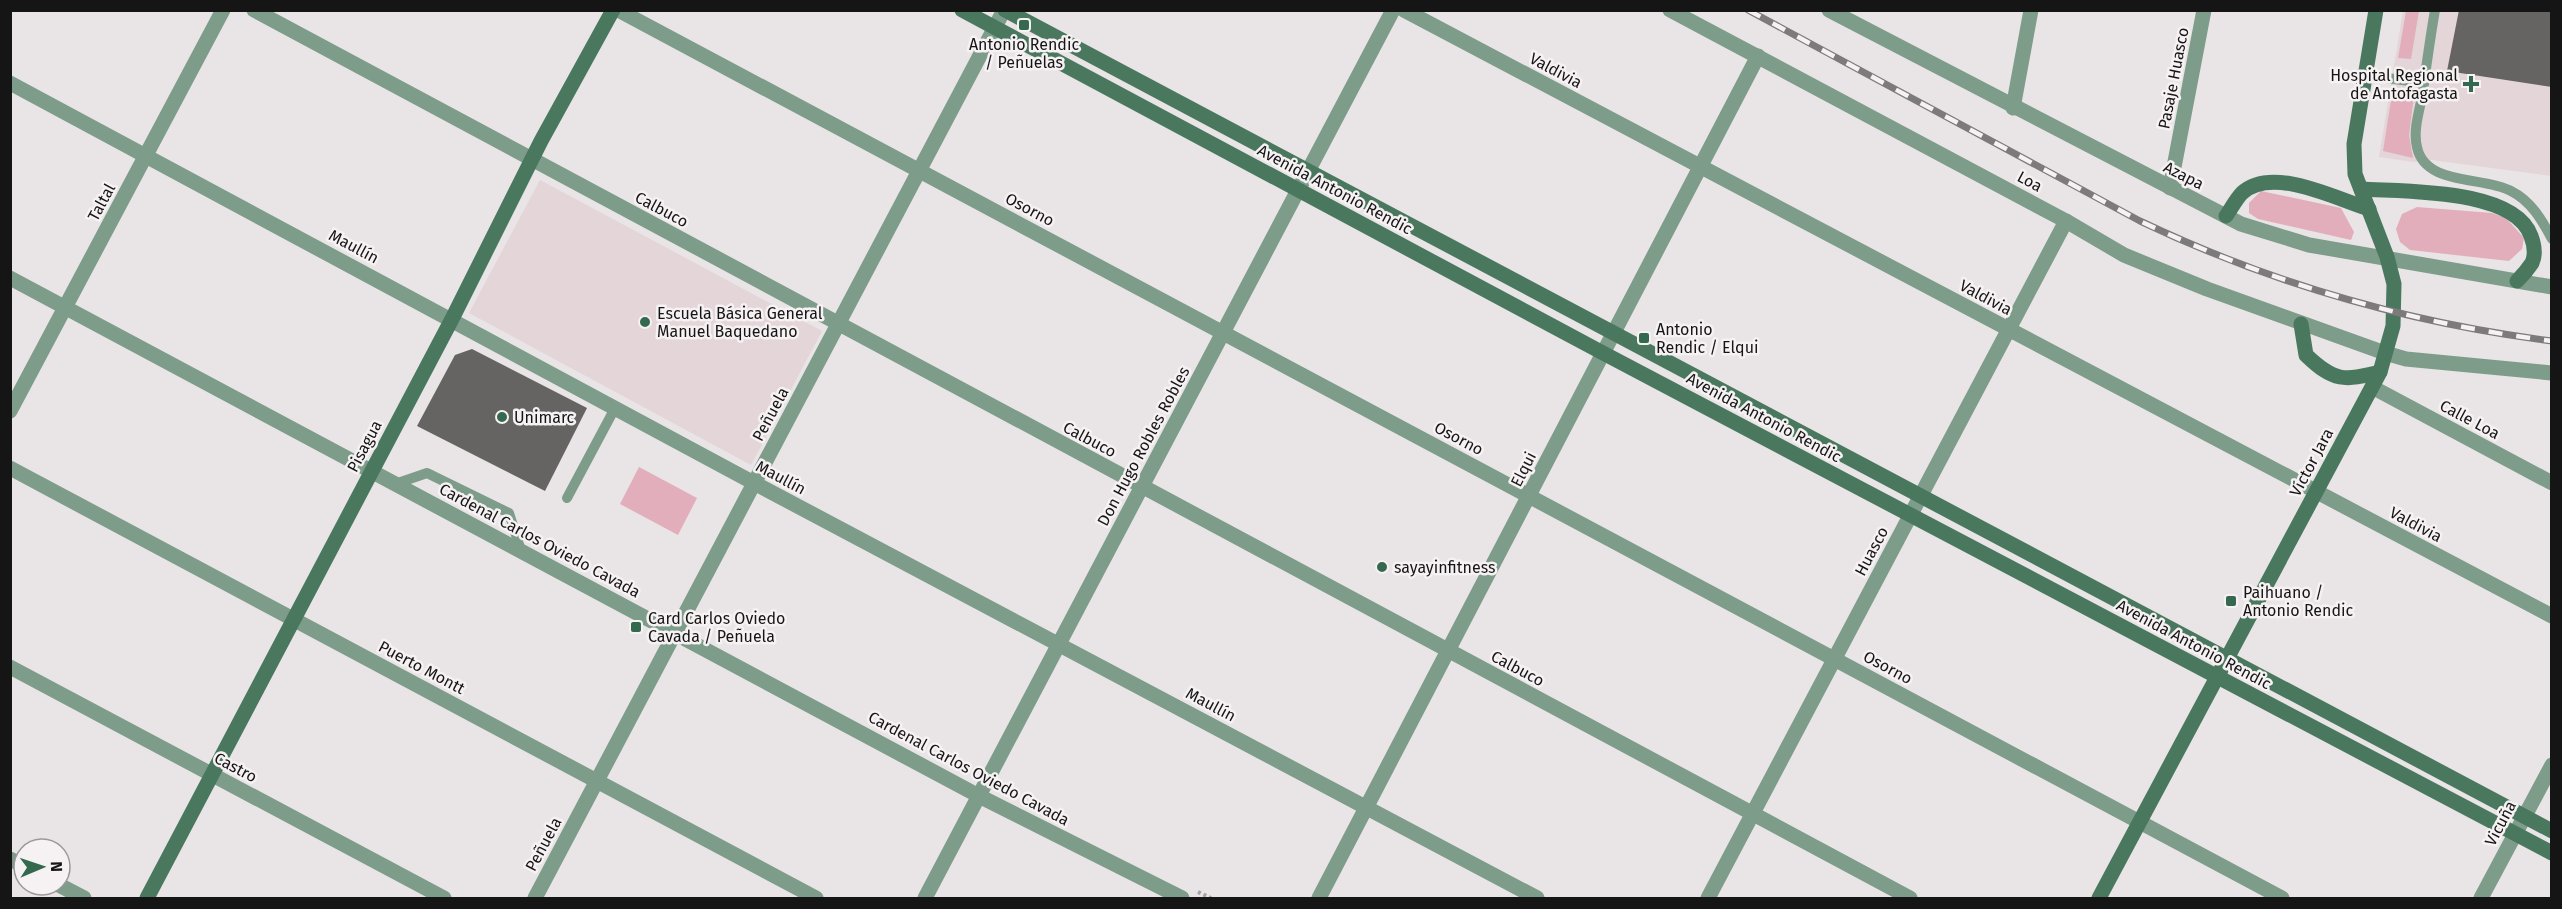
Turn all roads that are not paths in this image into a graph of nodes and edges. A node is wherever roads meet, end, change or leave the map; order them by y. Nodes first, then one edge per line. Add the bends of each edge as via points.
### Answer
1 (223, 10) edge
2 (254, 10) edge
3 (613, 10) edge
4 (618, 10) edge
5 (962, 10) edge
6 (1004, 10) edge
7 (1393, 10) edge
8 (1404, 10) edge
9 (1670, 10) edge
10 (1829, 10) edge
11 (2031, 10) edge
12 (2204, 10) edge
13 (2376, 10) edge
14 (2435, 10) edge
15 (995, 28) junction
16 (1758, 56) junction
17 (2366, 75) junction
18 (10, 83) edge
19 (2424, 84) junction
20 (2013, 108) junction
21 (146, 156) junction
22 (532, 160) junction
23 (1700, 167) junction
24 (919, 171) junction
25 (1309, 171) junction
26 (2170, 188) junction
27 (2361, 189) junction
28 (1299, 190) junction
29 (2368, 209) junction
30 (2226, 216) junction
31 (2066, 220) junction
32 (2552, 239) edge
33 (2387, 256) junction
34 (10, 278) edge
35 (2517, 281) junction
36 (2552, 287) edge
37 (65, 309) junction
38 (452, 319) junction
39 (838, 324) junction
40 (2301, 324) junction
41 (2008, 329) junction
42 (1223, 333) junction
43 (1614, 333) junction
44 (1603, 353) junction
45 (2385, 353) junction
46 (2380, 372) junction
47 (2552, 373) edge
48 (2372, 387) junction
49 (615, 408) junction
50 (10, 411) edge
51 (10, 468) edge
52 (371, 472) junction
53 (754, 483) junction
54 (2552, 483) edge
55 (395, 484) junction
56 (1142, 487) junction
57 (2316, 491) junction
58 (1529, 496) junction
59 (1920, 496) junction
60 (567, 498) dead end
61 (1910, 514) junction
62 (521, 551) junction
63 (2552, 616) edge
64 (294, 620) junction
65 (676, 632) junction
66 (1059, 644) junction
67 (1448, 651) junction
68 (1834, 658) junction
69 (2226, 658) junction
70 (10, 667) edge
71 (2217, 676) junction
72 (2552, 765) edge
73 (213, 775) junction
74 (597, 781) junction
75 (979, 796) junction
76 (1367, 808) junction
77 (1752, 814) junction
78 (2524, 816) junction
79 (2140, 822) junction
80 (2552, 831) edge
81 (2515, 833) junction
82 (2552, 853) edge
83 (147, 898) edge
84 (444, 898) edge
85 (535, 898) edge
86 (816, 898) edge
87 (925, 898) edge
88 (1182, 898) edge
89 (1319, 898) edge
90 (1537, 898) edge
91 (1708, 898) edge
92 (1910, 898) edge
93 (2099, 898) edge
94 (2282, 898) edge
95 (2481, 898) edge

1 - 21 street, Taltal
2 - 22 street, Calbuco
3 - 22 main road, Pisagua
4 - 24 street, Osorno
5 - 15 main road, Avenida Antonio Rendic
6 - 15 street, Peñuela
6 - 25 main road, Avenida Antonio Rendic
7 - 25 street, Don Hugo Robles Robles
8 - 23 street, Valdivia
9 - 16 street, Loa
10 - 20 street, Azapa
11 - 20 street
12 - 26 street, Pasaje Huasco
13 - 17 main road, Víctor Jara
14 - 19 lane
15 - 24 street, Peñuela
15 - 28 main road, Avenida Antonio Rendic
16 - 23 street, Elqui
16 - 31 street, Loa
17 - 19 lane
17 - 27 main road, Víctor Jara via 2354,144 2355,174
18 - 21 street, Maullín
19 - 32 lane via 2416,135 2421,158 2432,169 2447,175 2511,191 2542,219
20 - 26 street, Azapa
21 - 37 street, Taltal
21 - 38 street, Maullín
22 - 38 main road, Pisagua
22 - 39 street, Calbuco
23 - 41 street, Valdivia
23 - 43 street, Elqui
24 - 39 street, Peñuela
24 - 42 street, Osorno
25 - 28 street, Don Hugo Robles Robles
25 - 43 main road, Avenida Antonio Rendic
26 - 30 street, Azapa
27 - 29 main road, Víctor Jara
27 - 35 main road via 2464,198 2488,202 2513,213 2528,226 2535,245 2532,262
28 - 42 street, Don Hugo Robles Robles
28 - 44 main road, Avenida Antonio Rendic
29 - 30 main road via 2287,182 2262,183 2243,192
29 - 33 main road, Víctor Jara
30 - 33 street, Azapa via 2309,245
31 - 40 street, Loa via 2124,255
31 - 41 street, Huasco
33 - 35 street, Azapa
33 - 45 main road, Víctor Jara via 2394,284 2395,313
34 - 37 street, Cardenal Carlos Oviedo Cavada
35 - 36 street, Azapa
37 - 50 street, Taltal
37 - 52 street, Cardenal Carlos Oviedo Cavada
38 - 49 street, Maullín
38 - 52 main road, Pisagua
39 - 53 street, Peñuela
39 - 56 street, Calbuco
40 - 45 street, Loa
40 - 46 main road via 2306,356 2335,379
41 - 57 street, Valdivia
41 - 59 street, Huasco
42 - 56 street, Don Hugo Robles Robles
42 - 58 street, Osorno
43 - 44 street, Elqui
43 - 59 main road, Avenida Antonio Rendic
44 - 58 street, Elqui
44 - 61 main road, Avenida Antonio Rendic
45 - 46 main road, Víctor Jara
45 - 47 street via 2406,359
46 - 48 main road, Víctor Jara
48 - 54 street, Calle Loa
48 - 57 main road, Víctor Jara
49 - 53 street, Maullín
49 - 60 lane
51 - 64 street, Puerto Montt
52 - 55 street, Cardenal Carlos Oviedo Cavada
52 - 64 main road, Pisagua
53 - 65 street, Peñuela
53 - 66 street, Maullín
55 - 62 street, Cardenal Carlos Oviedo Cavada
55 - 62 lane via 427,473 509,513
56 - 66 street, Don Hugo Robles Robles
56 - 67 street, Calbuco
57 - 63 street, Valdivia
57 - 69 main road, Víctor Jara
58 - 67 street, Elqui
58 - 68 street, Osorno
59 - 61 street, Huasco
59 - 69 main road, Avenida Antonio Rendic
61 - 68 street, Huasco
61 - 71 main road, Avenida Antonio Rendic
62 - 65 street, Cardenal Carlos Oviedo Cavada
64 - 73 main road, Pisagua
64 - 74 street, Puerto Montt
65 - 74 street, Peñuela
65 - 75 street, Cardenal Carlos Oviedo Cavada
66 - 75 street, Don Hugo Robles Robles
66 - 76 street, Maullín
67 - 76 street, Elqui
67 - 77 street, Calbuco
68 - 77 street, Huasco
68 - 79 street, Osorno
69 - 71 main road, Víctor Jara
69 - 78 main road, Avenida Antonio Rendic
70 - 73 street, Castro
71 - 79 main road, Víctor Jara
71 - 81 main road, Avenida Antonio Rendic
72 - 78 street, Vicuña
73 - 83 main road, Pisagua
73 - 84 street, Castro
74 - 85 street, Peñuela
74 - 86 street, Puerto Montt
75 - 87 street, Don Hugo Robles Robles
75 - 88 street, Cardenal Carlos Oviedo Cavada
76 - 89 street, Elqui
76 - 90 street, Maullín
77 - 91 street, Huasco
77 - 92 street, Calbuco
78 - 80 main road, Avenida Antonio Rendic
78 - 81 street, Vicuña
79 - 93 main road, Víctor Jara
79 - 94 street, Osorno
81 - 82 main road, Avenida Antonio Rendic
81 - 95 street, Vicuña

